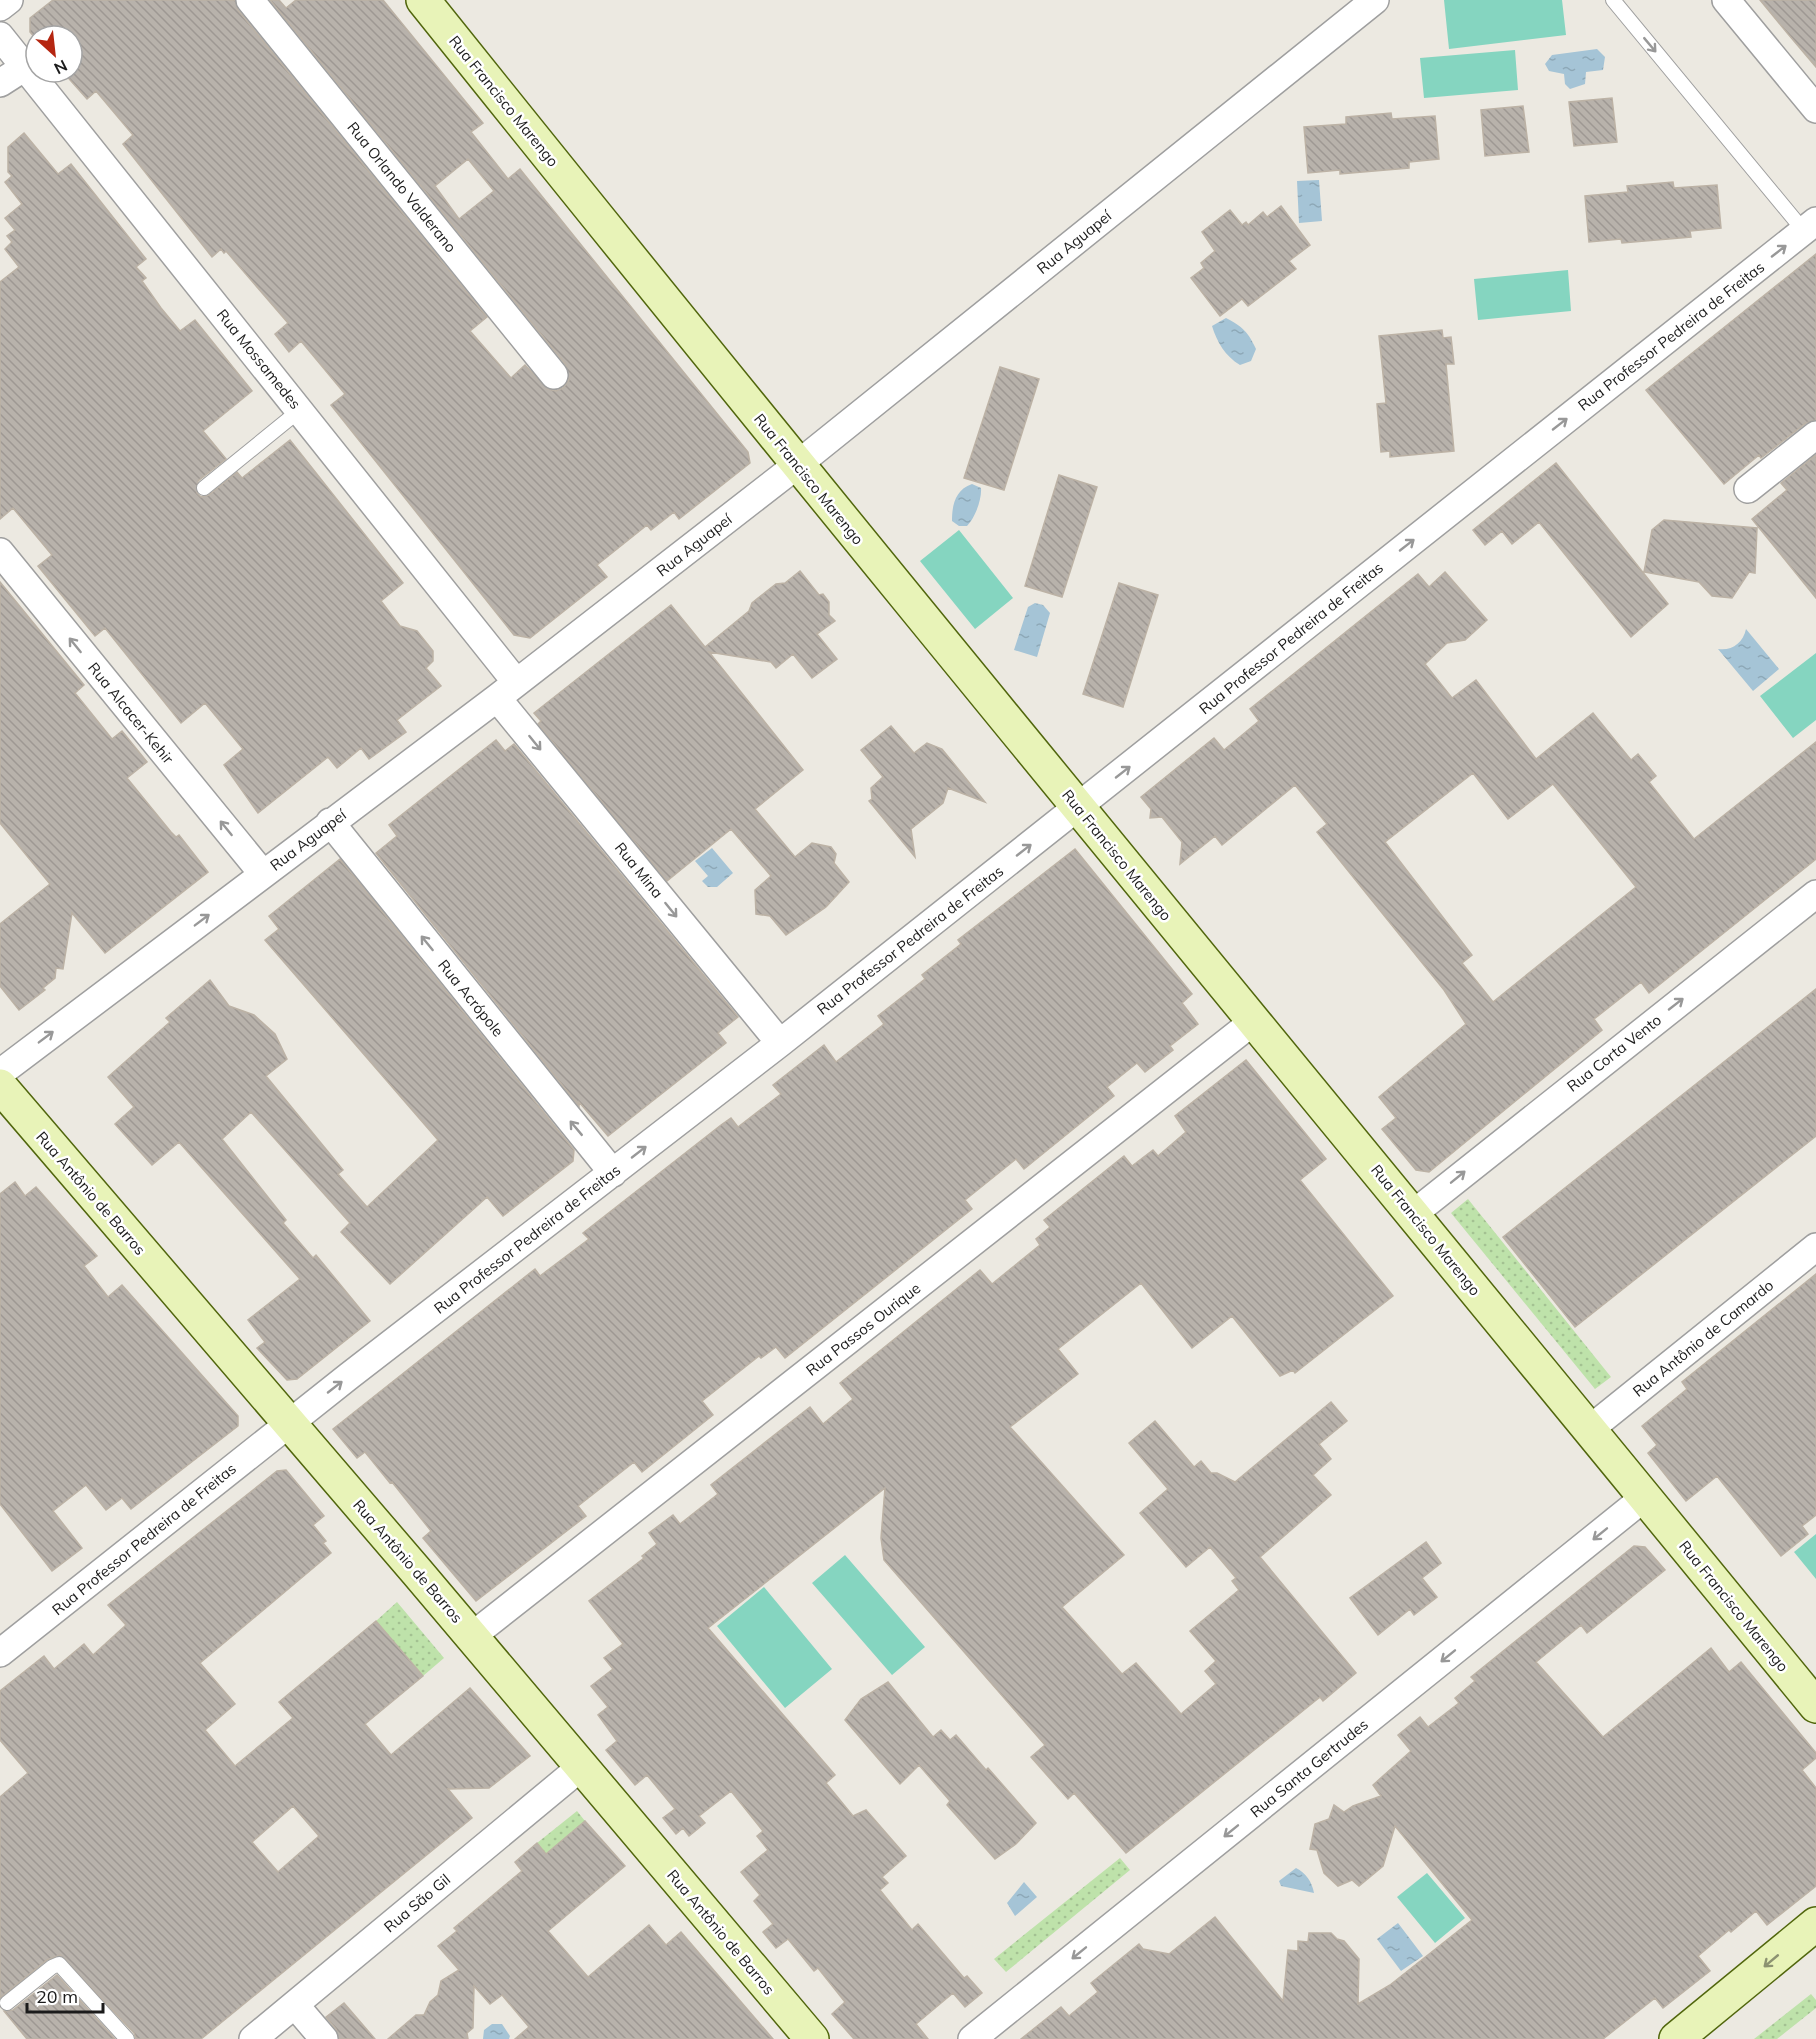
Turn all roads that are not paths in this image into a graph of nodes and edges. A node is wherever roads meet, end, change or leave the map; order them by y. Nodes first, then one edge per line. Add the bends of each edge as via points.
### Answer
1 (9, 0) edge
2 (250, 0) edge
3 (423, 0) edge
4 (1375, 0) edge
5 (1613, 0) edge
6 (1726, 0) edge
7 (0, 8) edge
8 (0, 36) edge
9 (24, 66) edge
10 (24, 68) edge
11 (0, 83) edge
12 (39, 84) edge
13 (1816, 109) edge
14 (1810, 226) edge
15 (554, 375) dead end
16 (300, 410) junction
17 (1816, 435) edge
18 (797, 465) junction
19 (204, 488) dead end
20 (1748, 489) dead end
21 (0, 552) edge
22 (507, 690) junction
23 (1077, 808) junction
24 (330, 822) junction
25 (263, 874) junction
26 (1816, 894) edge
27 (1254, 1021) junction
28 (780, 1043) junction
29 (0, 1073) edge
30 (0, 1086) edge
31 (613, 1173) junction
32 (1413, 1214) junction
33 (1816, 1247) edge
34 (290, 1423) junction
35 (1590, 1429) junction
36 (1646, 1497) junction
37 (472, 1636) junction
38 (0, 1653) edge
39 (1816, 1706) edge
40 (581, 1767) junction
41 (1816, 1924) edge
42 (7, 2003) dead end
43 (295, 2005) junction
44 (127, 2039) edge
45 (254, 2039) edge
46 (324, 2039) edge
47 (812, 2039) edge
48 (972, 2039) edge
49 (1676, 2039) edge

1 - 7 street
2 - 15 street, Rua Orlando Valderano
3 - 18 street, Rua Francisco Marengo
4 - 18 street, Rua Aguapeí
5 -> 14 lane
6 - 13 street
8 - 9 street, Rua Mossamedes
10 - 11 street
12 - 16 street, Rua Mossamedes
23 -> 14 street, Rua Professor Pedreira de Freitas
16 - 19 lane
16 - 22 street, Rua Mossamedes
17 - 20 street
18 - 22 street, Rua Aguapeí
18 - 23 street, Rua Francisco Marengo
25 -> 21 street, Rua Alcacer-Kehir
22 - 24 street, Rua Aguapeí
22 -> 28 street, Rua Mina
23 - 27 street, Rua Francisco Marengo
28 -> 23 street, Rua Professor Pedreira de Freitas
24 - 25 street, Rua Aguapeí
31 -> 24 street, Rua Acrópole
29 -> 25 street, Rua Aguapeí
32 -> 26 street, Rua Corta Vento
27 - 32 street, Rua Francisco Marengo
27 - 37 street, Rua Passos Ourique
31 -> 28 street, Rua Professor Pedreira de Freitas
30 - 34 street, Rua Antônio de Barros
34 -> 31 street, Rua Professor Pedreira de Freitas
32 - 35 street, Rua Francisco Marengo
33 - 35 street, Rua Antônio de Camardo
34 - 37 street, Rua Antônio de Barros
34 - 38 street, Rua Professor Pedreira de Freitas
35 - 36 street, Rua Francisco Marengo
36 - 39 street, Rua Francisco Marengo
36 -> 48 street, Rua Santa Gertrudes
37 - 40 street, Rua Antônio de Barros
40 - 43 street, Rua São Gil
40 - 47 street, Rua Antônio de Barros
41 -> 49 street
42 - 44 lane via 59,1964
43 - 45 street, Rua São Gil
43 - 46 street

